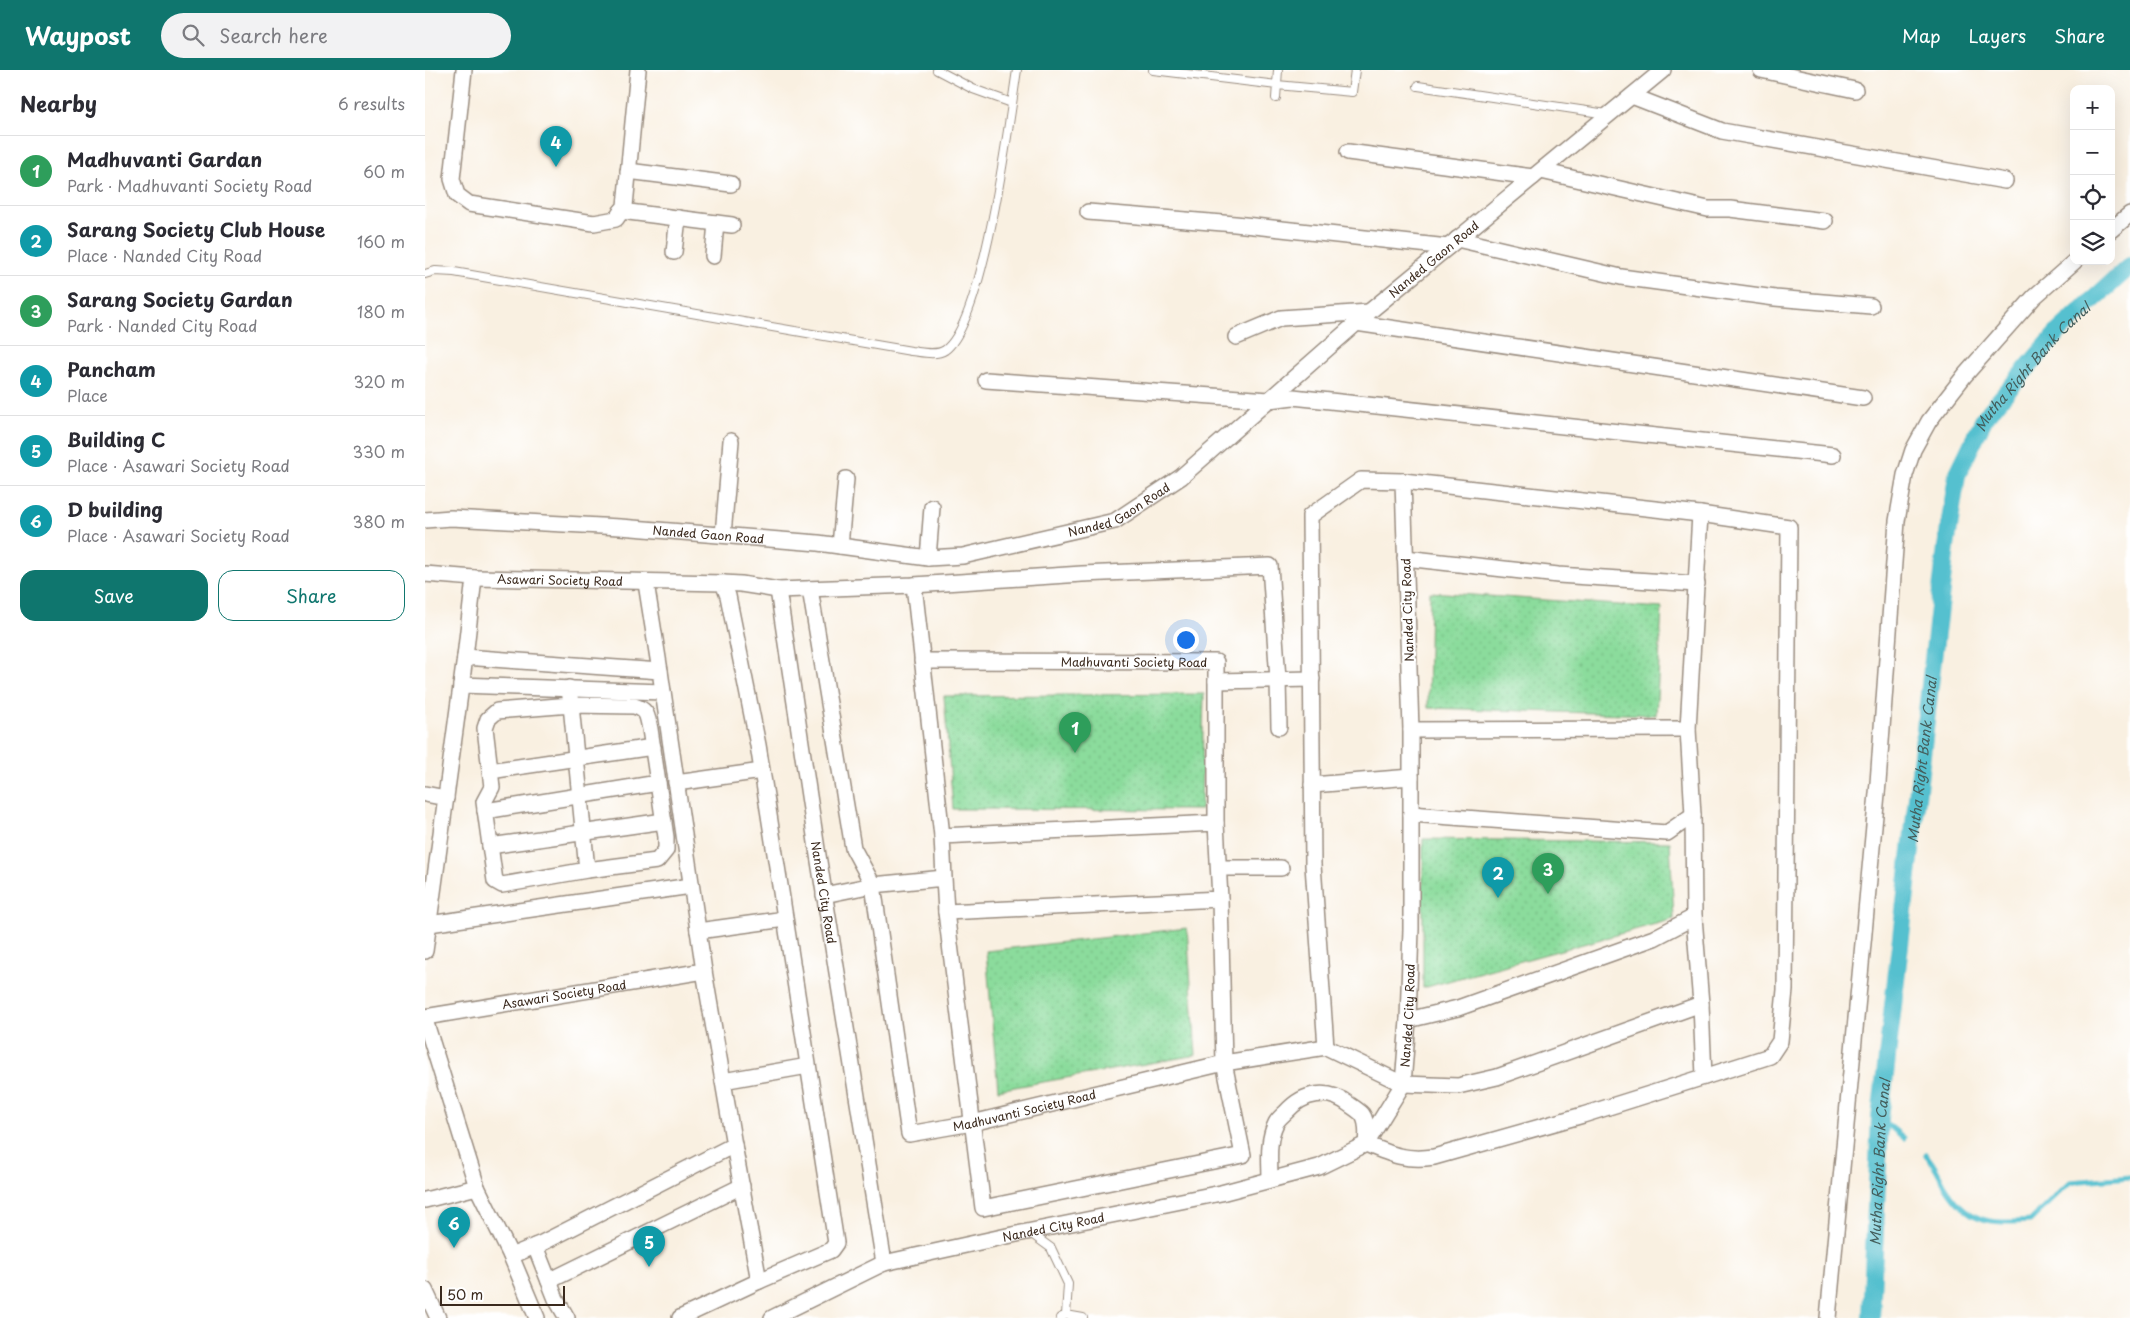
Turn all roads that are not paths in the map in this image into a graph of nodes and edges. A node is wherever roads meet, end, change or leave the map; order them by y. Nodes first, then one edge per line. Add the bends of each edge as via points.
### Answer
1 (464, 70) edge
2 (638, 70) edge
3 (937, 70) edge
4 (1017, 70) edge
5 (1153, 70) edge
6 (1278, 70) edge
7 (1355, 70) edge
8 (1663, 70) edge
9 (1761, 70) edge
10 (1277, 85) junction
11 (1418, 86) dead end
12 (1855, 90) dead end
13 (1632, 96) junction
14 (1275, 98) dead end
15 (1012, 103) junction
16 (1609, 115) junction
17 (1347, 152) dead end
18 (628, 171) junction
19 (1537, 174) junction
20 (2005, 181) dead end
21 (731, 184) dead end
22 (621, 211) junction
23 (1088, 212) dead end
24 (2130, 214) edge
25 (678, 218) junction
26 (1825, 221) dead end
27 (716, 223) junction
28 (732, 225) dead end
29 (2115, 227) edge
30 (1453, 243) junction
31 (674, 252) dead end
32 (713, 256) dead end
33 (2070, 265) edge
34 (425, 274) edge
35 (1871, 306) dead end
36 (1369, 312) junction
37 (1356, 323) junction
38 (1236, 337) dead end
39 (987, 380) dead end
40 (1863, 398) dead end
41 (1269, 400) junction
42 (731, 441) dead end
43 (1833, 455) dead end
44 (846, 479) dead end
45 (1403, 481) junction
46 (932, 507) dead end
47 (1700, 514) junction
48 (425, 520) edge
49 (723, 536) junction
50 (840, 546) junction
51 (928, 558) junction
52 (1405, 558) junction
53 (425, 574) edge
54 (474, 578) junction
55 (646, 583) junction
56 (723, 583) junction
57 (1697, 584) junction
58 (914, 586) junction
59 (811, 589) junction
60 (778, 590) junction
61 (465, 657) junction
62 (922, 661) junction
63 (660, 671) junction
64 (1278, 679) junction
65 (1312, 679) junction
66 (1216, 681) junction
67 (461, 685) junction
68 (569, 688) junction
69 (663, 692) junction
70 (571, 705) junction
71 (1279, 726) dead end
72 (1688, 729) junction
73 (1411, 730) junction
74 (653, 747) junction
75 (576, 758) junction
76 (490, 771) junction
77 (762, 771) junction
78 (1411, 778) junction
79 (658, 783) junction
80 (676, 783) junction
81 (1312, 785) junction
82 (425, 794) edge
83 (580, 795) junction
84 (446, 798) junction
85 (485, 811) junction
86 (1411, 814) junction
87 (1693, 815) junction
88 (663, 821) junction
89 (1216, 823) junction
90 (583, 834) junction
91 (942, 836) junction
92 (490, 846) junction
93 (1219, 868) junction
94 (1281, 868) dead end
95 (587, 870) junction
96 (944, 878) junction
97 (873, 885) junction
98 (691, 886) junction
99 (825, 895) junction
100 (1221, 899) junction
101 (946, 912) junction
102 (1694, 917) junction
103 (785, 919) junction
104 (429, 924) junction
105 (698, 932) junction
106 (425, 951) edge
107 (704, 971) junction
108 (1701, 1004) junction
109 (425, 1018) edge
110 (1407, 1020) junction
111 (1326, 1047) junction
112 (1224, 1063) junction
113 (808, 1066) junction
114 (1705, 1077) junction
115 (723, 1081) junction
116 (1403, 1084) junction
117 (973, 1123) junction
118 (1366, 1144) junction
119 (734, 1145) junction
120 (1270, 1180) junction
121 (742, 1186) junction
122 (477, 1187) junction
123 (425, 1200) edge
124 (1029, 1231) junction
125 (535, 1246) junction
126 (511, 1256) junction
127 (884, 1263) junction
128 (549, 1281) junction
129 (759, 1281) junction
130 (425, 1290) edge
131 (1063, 1316) edge
132 (438, 1318) edge
133 (537, 1318) edge
134 (567, 1318) edge
135 (680, 1318) edge
136 (772, 1318) edge
137 (1083, 1318) edge
138 (1828, 1318) edge

1 - 22 street via 452,179 457,195 469,204 594,223 616,219
2 - 18 street
3 - 15 lane via 973,89
4 - 15 lane
5 - 10 lane
6 - 10 lane
7 - 10 lane via 1352,92
8 - 13 street, Nanded Gaon Road
9 - 12 street
10 - 14 lane
11 - 16 lane
13 - 16 street, Nanded Gaon Road
13 - 20 street via 1722,132
15 - 34 lane via 1001,178 973,298 957,337 944,351 911,351 453,272
16 - 19 street, Nanded Gaon Road
17 - 19 street
18 - 21 street
18 - 22 street via 625,206
19 - 26 street via 1708,209
19 - 30 street, Nanded Gaon Road
22 - 25 street
23 - 30 street
24 - 29 street
25 - 27 street
25 - 31 street
27 - 28 street
27 - 32 street
30 - 35 street via 1621,277 1775,298
30 - 36 street, Nanded Gaon Road
33 - 138 street via 2034,296 1929,420 1913,450 1905,475 1897,521 1878,783
36 - 37 street, Nanded Gaon Road
36 - 38 street via 1281,318
37 - 40 street
37 - 41 street, Nanded Gaon Road
39 - 41 street
41 - 43 street via 1293,397
41 - 51 street, Nanded Gaon Road via 1181,477 1115,521 963,556
42 - 49 street
44 - 50 street
45 - 47 street
45 - 52 street, Nanded City Road
45 - 65 street via 1361,480 1310,516
46 - 51 street
47 - 57 street
47 - 114 street via 1789,527 1785,990 1780,1041 1770,1056
48 - 49 street, Nanded Gaon Road via 451,518 621,527
49 - 50 street, Nanded Gaon Road
50 - 51 street, Nanded Gaon Road
52 - 57 street via 1558,575
52 - 73 street, Nanded City Road
53 - 54 street, Asawari Society Road
54 - 55 street, Asawari Society Road
54 - 61 street
55 - 56 street, Asawari Society Road
55 - 63 street
56 - 60 street, Asawari Society Road
56 - 77 street
57 - 72 street
58 - 59 street, Asawari Society Road
58 - 62 street
58 - 64 street via 1082,574 1270,566
59 - 60 street, Asawari Society Road
59 - 97 street via 853,848
60 - 99 street, Nanded City Road
61 - 63 street
61 - 67 street
62 - 66 street, Madhuvanti Society Road via 1216,662
62 - 91 street
63 - 69 street
64 - 65 street
64 - 66 street
64 - 71 street
65 - 81 street
66 - 89 street, Madhuvanti Society Road
67 - 68 street
67 - 84 street
68 - 69 street
68 - 70 street
69 - 80 street
70 - 74 street via 643,709
70 - 75 street
70 - 76 street via 497,711 488,718 485,728
72 - 73 street
72 - 87 street
73 - 78 street, Nanded City Road
74 - 75 street
74 - 79 street
75 - 76 street
75 - 83 street
76 - 85 street via 492,788 484,802
77 - 80 street
77 - 103 street
78 - 81 street
78 - 86 street, Nanded City Road
79 - 83 street
79 - 88 street
80 - 98 street
81 - 111 street via 1313,865
82 - 84 street
83 - 85 street
83 - 90 street
84 - 104 street
85 - 92 street
86 - 87 street via 1667,833
86 - 110 street, Nanded City Road
87 - 102 street
88 - 90 street
88 - 95 street via 666,850 657,861
89 - 91 street
89 - 93 street, Madhuvanti Society Road
90 - 92 street
90 - 95 street
91 - 96 street
92 - 95 street via 495,881 502,886
93 - 94 street
93 - 100 street, Madhuvanti Society Road
96 - 97 street
96 - 101 street
97 - 99 street
97 - 117 street, Madhuvanti Society Road via 909,1134
98 - 104 street
98 - 105 street
99 - 127 street, Nanded City Road
100 - 101 street
100 - 112 street, Madhuvanti Society Road
101 - 117 street
102 - 108 street
102 - 110 street via 1654,938 1458,1008
103 - 105 street
103 - 113 street
104 - 106 street
105 - 107 street
107 - 109 street, Asawari Society Road
107 - 115 street
108 - 114 street
108 - 116 street via 1497,1077 1458,1086
109 - 122 street, Asawari Society Road
110 - 116 street, Nanded City Road
111 - 112 street
111 - 116 street
112 - 117 street, Madhuvanti Society Road
112 - 117 street via 1243,1155 983,1208
113 - 115 street
113 - 129 street via 836,1243 831,1250
114 - 118 street via 1434,1157 1398,1158
115 - 119 street
116 - 118 street, Nanded City Road
118 - 120 street, Nanded City Road via 1319,1167
118 - 120 street via 1367,1129 1362,1115 1353,1107 1340,1097 1328,1094 1308,1096 1294,1103 1276,1122 1269,1144
119 - 121 street
119 - 125 street
120 - 124 street, Nanded City Road
121 - 128 street
121 - 129 street
122 - 123 street
122 - 126 street, Asawari Society Road
124 - 127 street, Nanded City Road
124 - 131 lane via 1051,1248 1068,1284
125 - 126 street
125 - 128 street
126 - 133 street, Asawari Society Road
127 - 136 street, Nanded City Road
128 - 134 street
129 - 135 street
130 - 132 street
131 - 137 lane

